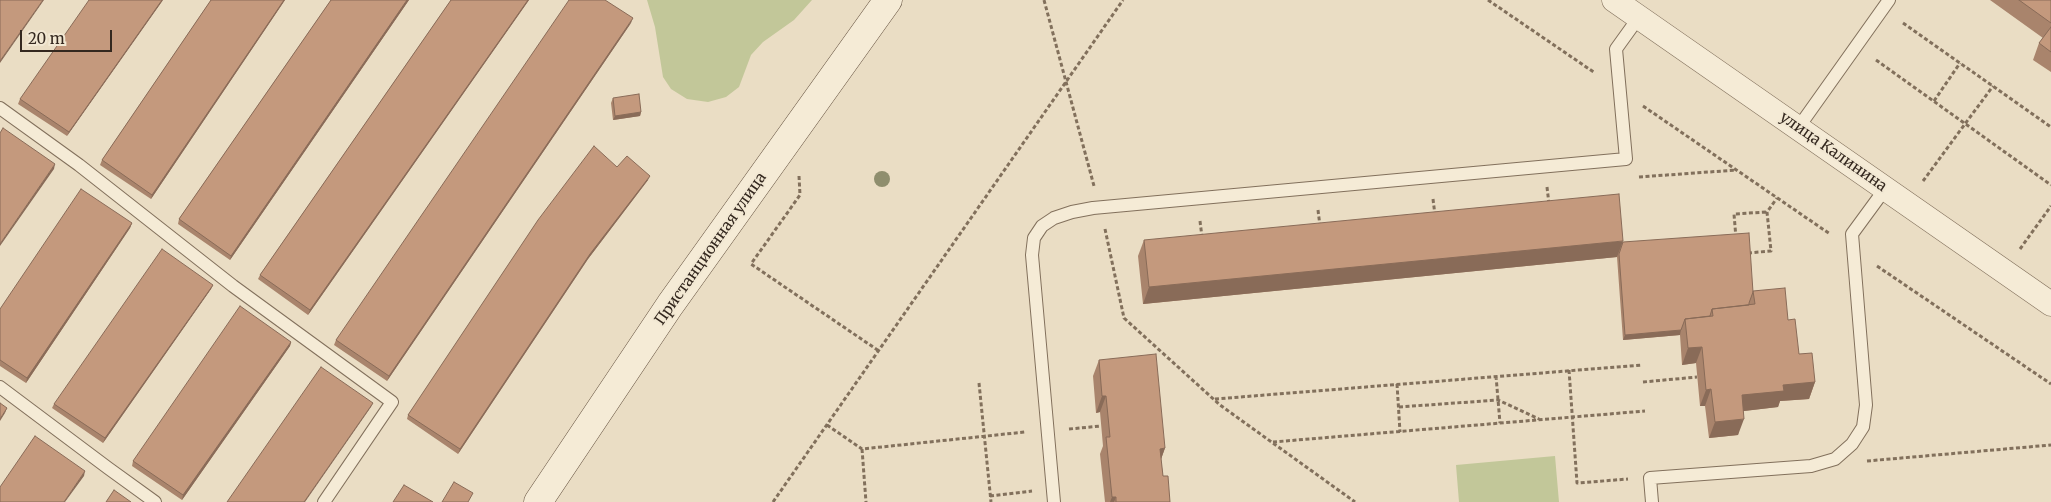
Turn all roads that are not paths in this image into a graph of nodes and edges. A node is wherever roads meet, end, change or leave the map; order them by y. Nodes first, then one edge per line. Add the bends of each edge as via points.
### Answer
1 (888, 0) edge
2 (1614, 0) edge
3 (1889, 0) edge
4 (1639, 17) junction
5 (0, 108) edge
6 (1798, 128) junction
7 (1885, 189) junction
8 (2051, 304) edge
9 (0, 387) edge
10 (1053, 496) edge
11 (155, 502) edge
12 (324, 502) edge
13 (538, 502) edge
14 (1652, 502) edge

1 - 13 main road, Пристанционная улица via 670,305
2 - 4 street, улица Калинина
3 - 6 lane
4 - 6 street, улица Калинина
4 - 10 lane via 1616,49 1626,158 1100,208 1072,212 1042,226 1034,238 1032,255
5 - 12 lane via 79,165 233,286 392,402
6 - 7 street, улица Калинина
7 - 8 street, улица Калинина
7 - 14 lane via 1852,234 1866,405 1863,427 1852,444 1835,459 1811,466 1650,478
9 - 11 lane

